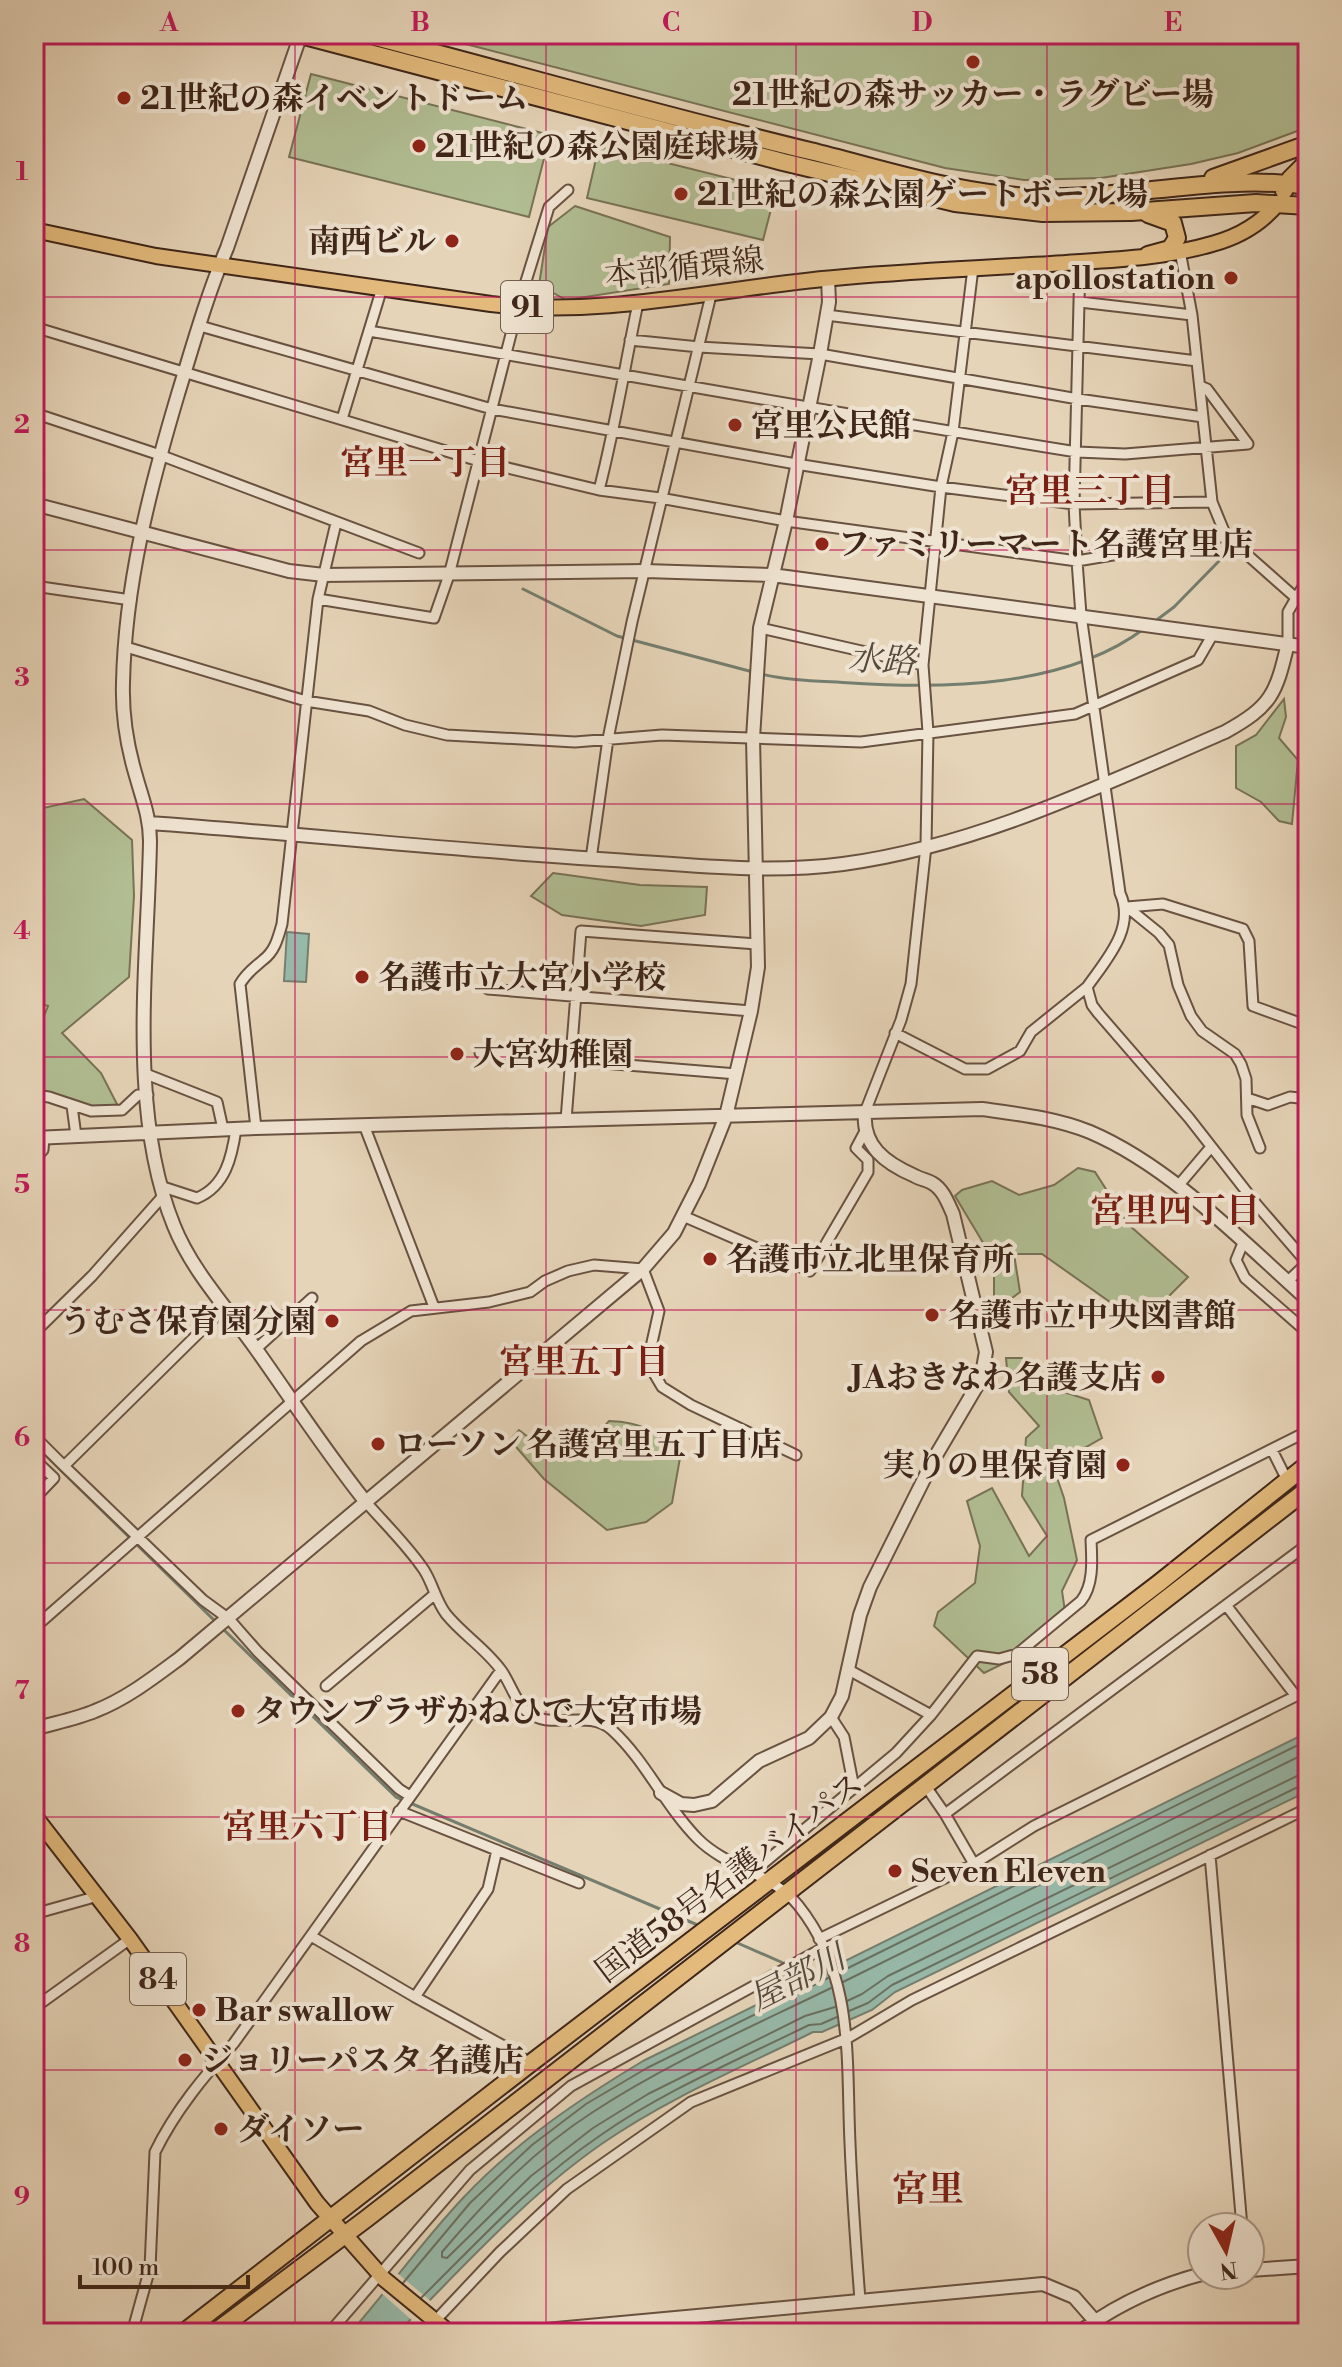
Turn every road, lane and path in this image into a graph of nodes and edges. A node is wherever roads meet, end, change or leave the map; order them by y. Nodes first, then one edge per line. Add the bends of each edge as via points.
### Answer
1 (300, 34) edge
2 (364, 34) edge
3 (1308, 144) edge
4 (1308, 161) edge
5 (1288, 183) junction
6 (1308, 186) edge
7 (1189, 187) junction
8 (568, 190) dead end
9 (1278, 203) junction
10 (1308, 206) edge
11 (1131, 212) junction
12 (34, 230) edge
13 (1180, 251) junction
14 (1148, 255) junction
15 (1080, 262) junction
16 (220, 265) junction
17 (973, 268) junction
18 (828, 279) junction
19 (382, 288) junction
20 (711, 295) junction
21 (1080, 302) junction
22 (638, 303) junction
23 (518, 307) junction
24 (826, 315) junction
25 (1192, 315) junction
26 (200, 326) junction
27 (34, 327) edge
28 (369, 331) junction
29 (965, 332) junction
30 (630, 340) junction
31 (699, 347) junction
32 (1078, 347) junction
33 (506, 354) junction
34 (820, 354) junction
35 (1197, 361) junction
36 (356, 371) junction
37 (184, 373) junction
38 (622, 374) junction
39 (960, 378) junction
40 (1200, 386) junction
41 (689, 389) junction
42 (1078, 399) junction
43 (492, 409) junction
44 (808, 409) junction
45 (34, 413) edge
46 (1203, 417) junction
47 (342, 419) junction
48 (614, 431) junction
49 (953, 432) junction
50 (675, 441) junction
51 (1206, 447) junction
52 (1077, 452) junction
53 (160, 455) junction
54 (479, 461) junction
55 (796, 464) junction
56 (941, 487) junction
57 (599, 490) junction
58 (660, 498) junction
59 (1212, 502) junction
60 (34, 504) edge
61 (1074, 504) junction
62 (786, 521) junction
63 (336, 523) junction
64 (141, 533) junction
65 (1226, 536) junction
66 (934, 542) junction
67 (419, 553) dead end
68 (1077, 561) junction
69 (645, 571) junction
70 (324, 575) junction
71 (449, 575) junction
72 (772, 575) junction
73 (1308, 579) edge
74 (34, 586) edge
75 (929, 598) junction
76 (1296, 598) junction
77 (318, 599) junction
78 (131, 600) junction
79 (1081, 615) junction
80 (760, 628) junction
81 (1213, 634) junction
82 (1288, 643) junction
83 (126, 647) junction
84 (1308, 647) edge
85 (923, 665) junction
86 (306, 701) junction
87 (1095, 705) junction
88 (928, 732) junction
89 (753, 738) junction
90 (608, 739) junction
91 (1105, 784) junction
92 (149, 823) junction
93 (290, 833) junction
94 (926, 846) junction
95 (591, 859) junction
96 (756, 869) junction
97 (1127, 907) junction
98 (757, 944) junction
99 (1087, 987) junction
100 (488, 989) dead end
101 (575, 997) junction
102 (751, 1011) junction
103 (1308, 1026) edge
104 (895, 1033) junction
105 (480, 1053) dead end
106 (569, 1062) junction
107 (146, 1074) junction
108 (737, 1074) junction
109 (34, 1095) edge
110 (148, 1095) junction
111 (1247, 1098) junction
112 (1308, 1099) edge
113 (72, 1106) junction
114 (865, 1112) junction
115 (726, 1116) junction
116 (566, 1120) junction
117 (364, 1125) junction
118 (256, 1128) junction
119 (229, 1129) junction
120 (150, 1132) junction
121 (864, 1133) junction
122 (76, 1136) junction
123 (39, 1138) edge
124 (1211, 1147) junction
125 (1260, 1148) dead end
126 (34, 1159) edge
127 (1178, 1186) junction
128 (162, 1191) junction
129 (683, 1216) junction
130 (1243, 1243) junction
131 (1308, 1264) edge
132 (643, 1269) junction
133 (1287, 1282) junction
134 (312, 1298) dead end
135 (1308, 1300) edge
136 (225, 1307) junction
137 (434, 1307) junction
138 (34, 1333) edge
139 (1308, 1333) edge
140 (256, 1349) junction
141 (292, 1403) junction
142 (1308, 1431) edge
143 (34, 1436) edge
144 (1272, 1450) junction
145 (796, 1455) dead end
146 (34, 1459) edge
147 (1308, 1464) edge
148 (64, 1466) junction
149 (1288, 1482) junction
150 (1308, 1489) edge
151 (34, 1499) edge
152 (365, 1501) junction
153 (137, 1536) junction
154 (1308, 1544) edge
155 (1299, 1551) junction
156 (1308, 1563) edge
157 (435, 1594) junction
158 (1226, 1605) junction
159 (223, 1624) junction
160 (34, 1628) edge
161 (847, 1669) junction
162 (501, 1670) junction
163 (326, 1686) dead end
164 (1308, 1690) edge
165 (1295, 1695) junction
166 (931, 1715) junction
167 (831, 1717) junction
168 (34, 1729) edge
169 (925, 1785) junction
170 (854, 1788) junction
171 (661, 1793) junction
172 (410, 1796) junction
173 (1308, 1808) edge
174 (399, 1811) junction
175 (945, 1814) junction
176 (34, 1815) edge
177 (497, 1850) junction
178 (1210, 1855) junction
179 (974, 1864) junction
180 (753, 1872) junction
181 (770, 1881) junction
182 (579, 1883) dead end
183 (786, 1893) junction
184 (98, 1896) junction
185 (34, 1914) edge
186 (311, 1936) junction
187 (130, 1939) junction
188 (821, 1944) junction
189 (415, 1997) junction
190 (34, 2008) edge
191 (848, 2038) junction
192 (217, 2062) junction
193 (527, 2066) junction
194 (557, 2070) junction
195 (571, 2086) junction
196 (1241, 2211) edge
197 (331, 2220) junction
198 (344, 2235) junction
199 (1308, 2266) edge
200 (1266, 2269) edge
201 (382, 2277) junction
202 (1186, 2279) edge
203 (860, 2300) junction
204 (433, 2320) junction
205 (1095, 2321) junction
206 (132, 2333) edge
207 (183, 2333) edge
208 (214, 2333) edge
209 (329, 2333) edge
210 (450, 2333) edge
211 (513, 2333) edge
212 (1078, 2333) edge

1 - 11 highway via 955,203 1043,213
1 - 16 street
2 - 7 highway via 966,189 1075,198
3 - 7 highway
4 - 5 highway, 本部循環線
5 - 6 highway
5 - 7 highway
5 - 9 highway, 本部循環線
8 - 23 street via 549,207
9 - 10 highway
9 - 11 highway
9 - 13 main road, 本部循環線 / 91 via 1232,238
11 - 14 highway via 1166,218 1175,228 1174,245
12 - 16 main road, 本部循環線 / 91
13 - 14 main road, 本部循環線 / 91
13 - 25 street
14 - 15 main road, 本部循環線 / 91
15 - 17 main road, 本部循環線 / 91
15 - 21 street
16 - 19 main road, 本部循環線 / 91
16 - 26 street
17 - 18 main road, 本部循環線 / 91
17 - 29 street
18 - 20 main road, 本部循環線 / 91
18 - 24 street
19 - 23 main road, 本部循環線 / 91
19 - 28 street
20 - 22 main road, 本部循環線 / 91
20 - 31 street
21 - 25 street
21 - 32 street
22 - 23 main road, 本部循環線 / 91
22 - 30 street
23 - 33 street
24 - 29 street
24 - 34 street
25 - 35 street
26 - 36 street
26 - 37 street
27 - 37 street
28 - 33 street
28 - 36 street
29 - 32 street
29 - 39 street
30 - 31 street
30 - 38 street
31 - 34 street
31 - 41 street
32 - 35 street
32 - 42 street
33 - 38 street
33 - 43 street
34 - 39 street
34 - 44 street
35 - 40 street
36 - 43 street
36 - 47 street
37 - 47 street
37 - 53 street
38 - 41 street
38 - 48 street
39 - 42 street
39 - 49 street
40 - 46 street
40 - 51 street via 1248,444
41 - 44 street
41 - 50 street
42 - 46 street
42 - 52 street
43 - 48 street
43 - 54 street
44 - 49 street
44 - 55 street
45 - 53 street
46 - 51 street
47 - 54 street
48 - 50 street
48 - 57 street
49 - 52 street
49 - 56 street
50 - 55 street
50 - 58 street
51 - 52 street
51 - 59 street
52 - 61 street
53 - 63 street
53 - 64 street
54 - 57 street
54 - 71 street
55 - 56 street
55 - 62 street
56 - 61 street
56 - 66 street
57 - 58 street
58 - 62 street
58 - 69 street
59 - 61 street
59 - 65 street
60 - 64 street
61 - 68 street
62 - 66 street
62 - 72 street
63 - 67 street
63 - 70 street
64 - 70 street
64 - 78 street
65 - 68 street
65 - 76 street
66 - 68 street
66 - 75 street
68 - 79 street
69 - 71 street
69 - 72 street
69 - 90 street
70 - 71 street
70 - 77 street
71 - 77 street via 434,618
72 - 75 street
72 - 80 street
73 - 76 street
74 - 78 street
75 - 79 street
75 - 85 street
76 - 82 street via 1288,612
77 - 86 street
78 - 83 street
79 - 81 street
79 - 87 street
80 - 85 street
80 - 89 street
81 - 82 street
81 - 87 street via 1198,660
82 - 84 street
82 - 91 street via 1279,683 1258,711 1225,732
83 - 86 street
83 - 92 street via 124,717
85 - 88 street
86 - 90 street via 369,711 447,735
86 - 93 street
87 - 88 street via 1075,714
87 - 91 street
88 - 89 street via 861,742
88 - 94 street
89 - 90 street
89 - 96 street
90 - 95 street
91 - 94 street
91 - 97 street via 1120,893
92 - 93 street
92 - 107 street
93 - 95 street
93 - 118 street via 276,945 247,970 240,984
94 - 96 street via 847,864
94 - 104 street via 911,984
95 - 96 street
96 - 98 street
97 - 99 street via 1120,940
97 - 103 street via 1163,904 1243,929 1249,941 1253,1006
97 - 111 street via 1169,945 1191,1016 1212,1041 1235,1054 1246,1079
98 - 101 street via 581,931
98 - 102 street
99 - 104 street via 1031,1032 1020,1051 987,1069 965,1069
99 - 124 street via 1098,1013
100 - 101 street
101 - 102 street
101 - 106 street
102 - 108 street
104 - 114 street
105 - 106 street
106 - 108 street
106 - 116 street
107 - 110 street
107 - 119 street via 217,1102
108 - 115 street
109 - 113 street
110 - 113 street via 138,1095 122,1110
110 - 120 street
111 - 112 street via 1268,1105 1290,1097
111 - 125 street via 1247,1115
113 - 122 street
114 - 115 street
114 - 121 street
114 - 127 street via 982,1109 1039,1117 1110,1142
115 - 116 street
115 - 129 street
116 - 117 street
117 - 118 street
117 - 137 street
118 - 119 street
119 - 120 street
119 - 128 street via 233,1154 227,1170 205,1194 197,1198
120 - 122 street
120 - 128 street
121 - 129 street via 856,1148 868,1160 868,1172 810,1271
121 - 161 street via 880,1153 933,1183 945,1198 986,1360 981,1379 870,1587
122 - 123 street
123 - 126 street via 43,1150
124 - 127 street
124 - 131 street
127 - 130 street
128 - 136 street via 175,1229
128 - 138 street via 92,1276
129 - 132 street
130 - 133 street
130 - 139 street via 1236,1260 1245,1278
131 - 133 street
132 - 137 street via 594,1265 568,1271 530,1292
132 - 145 street via 659,1311 649,1356 662,1387
132 - 152 street
133 - 135 street
134 - 140 street
136 - 140 street
136 - 148 street
137 - 141 street via 411,1311 361,1341
140 - 141 street
141 - 152 street
141 - 153 street
142 - 144 street
143 - 148 street
144 - 149 street
144 - 166 street via 1091,1540 1090,1583 1081,1601 1017,1654 999,1659 977,1656
146 - 151 street via 54,1478
147 - 149 highway, 国道58号名護バイパス / 58
148 - 153 street
149 - 181 highway, 国道58号名護バイパス / 58
150 - 169 highway, 国道58号名護バイパス / 58
152 - 157 street via 424,1570
152 - 159 street
153 - 159 street
153 - 160 street
154 - 155 street
155 - 156 street
155 - 158 street
157 - 162 street via 445,1613
157 - 163 street
158 - 165 street
158 - 175 street
159 - 168 street via 93,1718
159 - 172 street
161 - 166 street
161 - 167 street
162 - 171 street via 526,1711 535,1716 603,1722 611,1728
162 - 172 street
164 - 165 street
165 - 179 street via 1034,1826
166 - 170 street
167 - 170 street via 844,1737
167 - 171 street via 809,1738 759,1761 712,1801 681,1804
169 - 175 street
169 - 183 highway, 国道58号名護バイパス / 58
170 - 180 street
171 - 180 street via 701,1841
172 - 174 street
173 - 178 street
174 - 177 street
174 - 186 street
175 - 179 street
176 - 184 main road, 84
177 - 182 street
177 - 189 street via 488,1889
178 - 191 street via 912,2000
178 - 196 street
179 - 188 street
180 - 181 street
181 - 183 street
181 - 193 highway, 国道58号名護バイパス / 58
183 - 188 street
183 - 194 highway, 国道58号名護バイパス / 58
184 - 185 street
184 - 187 main road, 84
186 - 189 street
186 - 192 street
187 - 190 street
187 - 192 main road, 84
188 - 191 street via 840,1992
188 - 195 street
189 - 193 street via 520,2055
191 - 203 street
191 - 204 street via 691,2102 591,2169
192 - 197 main road, 84
192 - 206 street via 155,2152 150,2268
193 - 197 highway, 国道58号名護バイパス / 58
194 - 195 street
194 - 198 highway, 国道58号名護バイパス / 58
195 - 201 street via 470,2170
197 - 198 main road, 84
197 - 207 highway, 国道58号名護バイパス / 58
198 - 201 main road, 84
198 - 208 highway, 国道58号名護バイパス / 58
199 - 200 street
201 - 204 main road, 84
201 - 209 street
202 - 205 street via 1151,2290
203 - 205 street via 1043,2284 1074,2297
203 - 211 street
204 - 210 main road, 84
205 - 212 street

